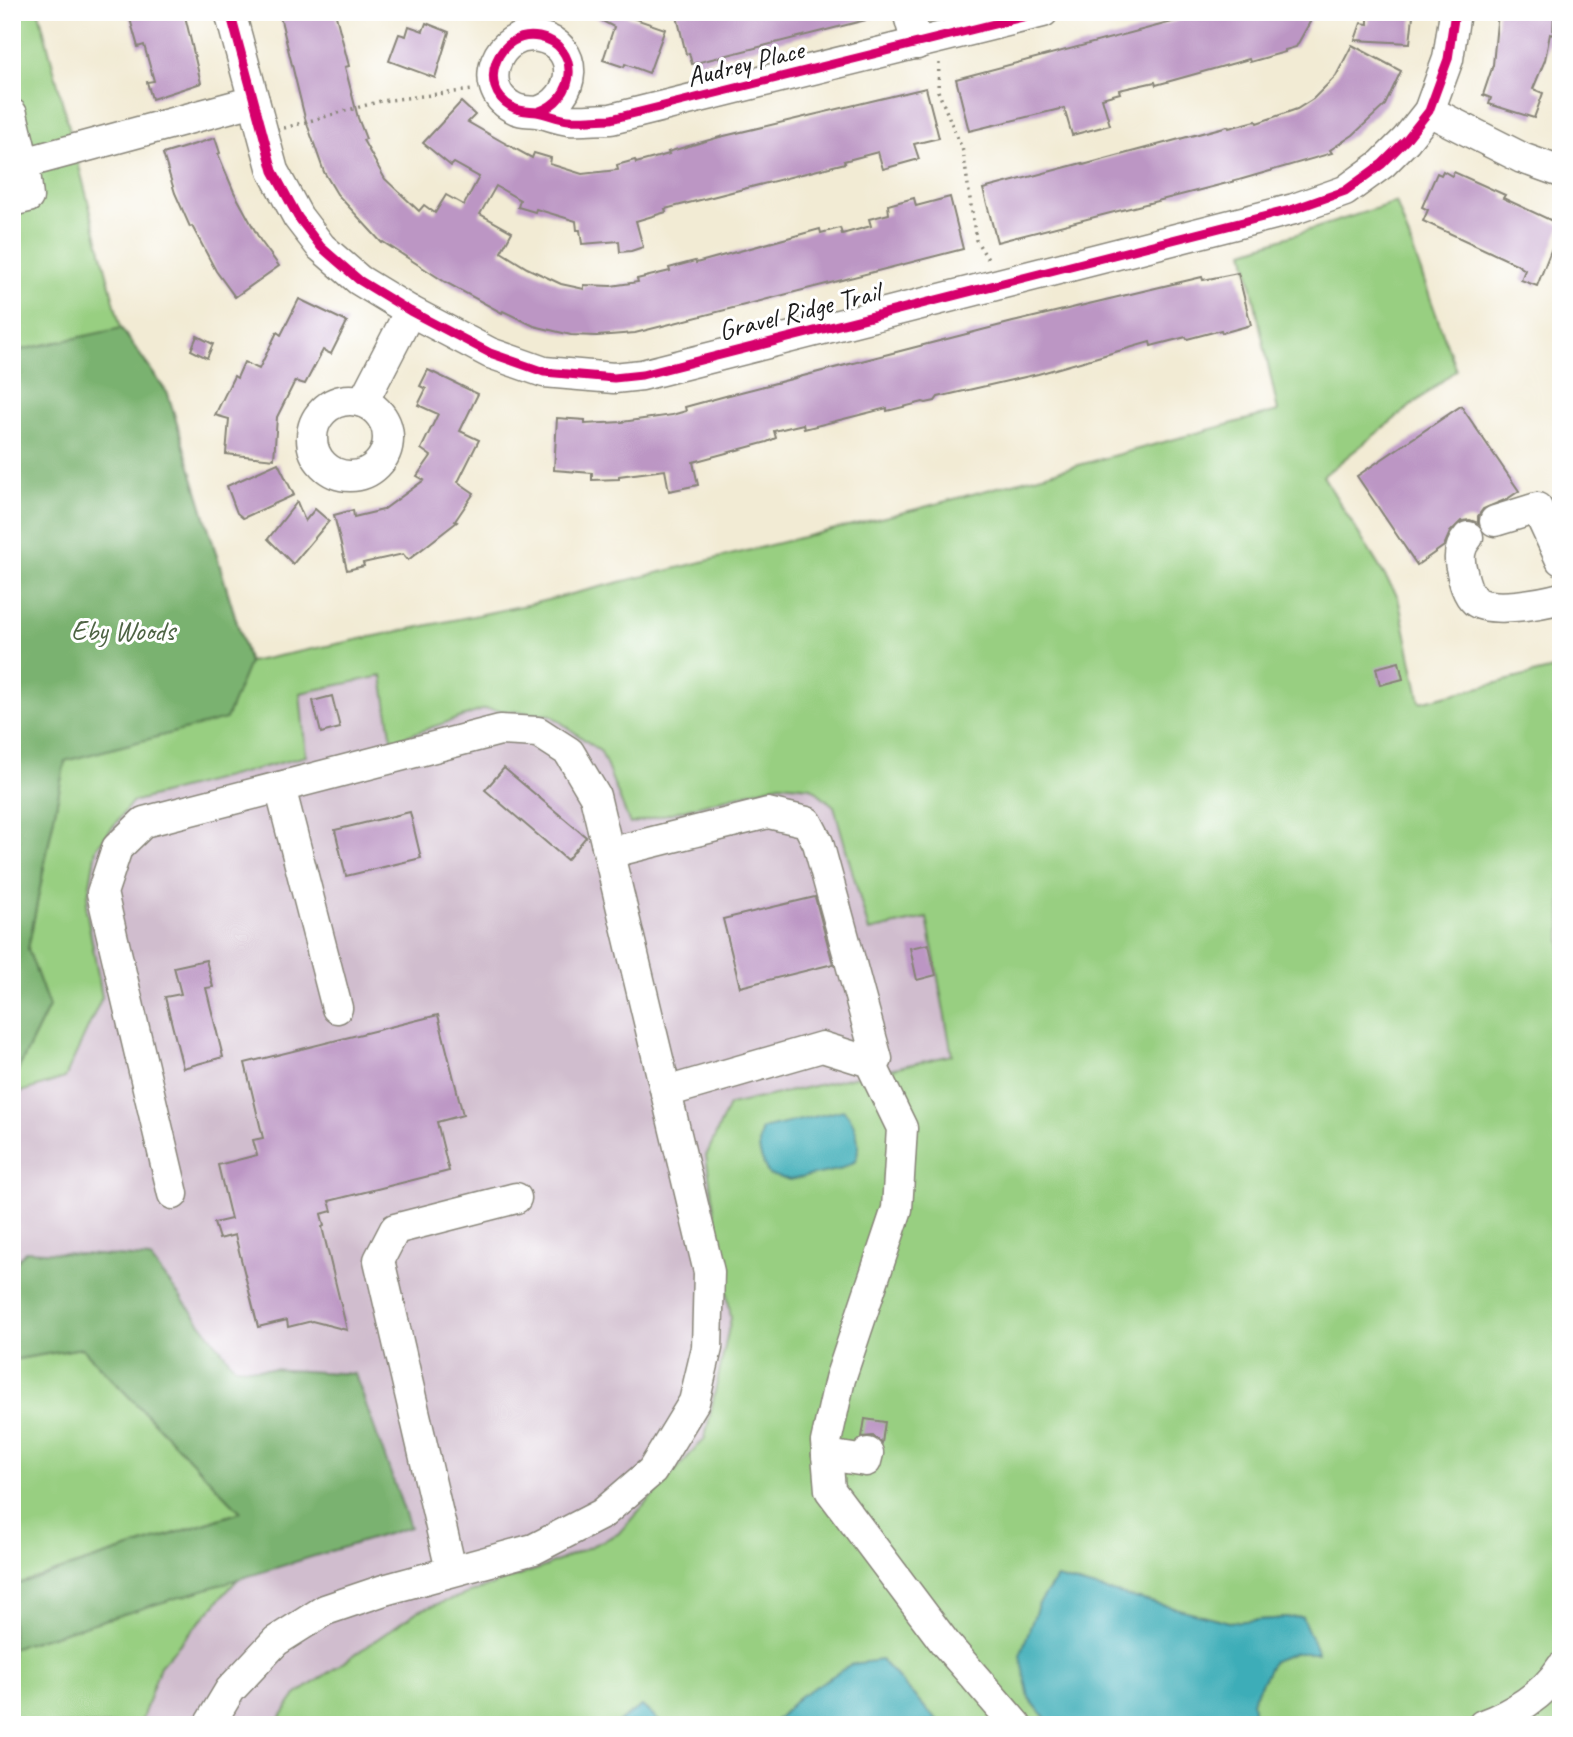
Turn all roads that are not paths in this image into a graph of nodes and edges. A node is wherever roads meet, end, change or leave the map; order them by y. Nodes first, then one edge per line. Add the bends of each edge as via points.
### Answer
1 (230, 12) edge
2 (908, 12) edge
3 (1043, 12) edge
4 (1455, 12) edge
5 (928, 54) junction
6 (254, 100) junction
7 (1429, 111) junction
8 (537, 112) dead end
9 (12, 114) edge
10 (24, 163) junction
11 (1561, 172) edge
12 (12, 201) edge
13 (410, 311) junction
14 (363, 402) dead end
15 (1495, 521) dead end
16 (1468, 537) dead end
17 (1561, 560) edge
18 (1561, 598) edge
19 (280, 787) junction
20 (609, 853) junction
21 (337, 1008) dead end
22 (870, 1062) junction
23 (666, 1092) junction
24 (173, 1194) dead end
25 (516, 1198) dead end
26 (868, 1453) dead end
27 (827, 1455) junction
28 (451, 1570) junction
29 (1561, 1668) edge
30 (209, 1725) edge
31 (1016, 1725) edge
32 (1483, 1725) edge

1 - 6 street, Gravel Ridge Trail
2 - 5 street
3 - 5 street, Audrey Place
4 - 7 street, Gravel Ridge Trail via 1448,60
5 - 8 street, Audrey Place via 611,119 567,120
6 - 10 street
6 - 13 street, Gravel Ridge Trail via 273,171 298,216 321,247 359,280
7 - 11 street via 1522,158
7 - 13 street, Gravel Ridge Trail via 1382,164 1345,191 1294,209 642,375 614,378 544,372 491,353
9 - 10 street
10 - 12 street via 28,197
13 - 14 street
15 - 17 street via 1537,508
16 - 18 street via 1461,545 1459,562 1467,590 1476,602 1520,605
19 - 20 street via 500,730 538,732 569,752 595,796
19 - 21 street
19 - 24 street via 144,822 117,848 102,893
20 - 22 street via 768,813 807,822 818,843 877,1059
20 - 23 street
22 - 23 street via 822,1047
22 - 27 street via 902,1128 897,1209 840,1379
23 - 28 street via 709,1272 707,1348 694,1402 652,1471 602,1514 534,1549
25 - 28 street via 395,1230 379,1260
26 - 27 street via 866,1461
27 - 31 street via 830,1490 945,1643
28 - 30 street via 325,1610 276,1641 230,1690
29 - 32 street via 1508,1716

